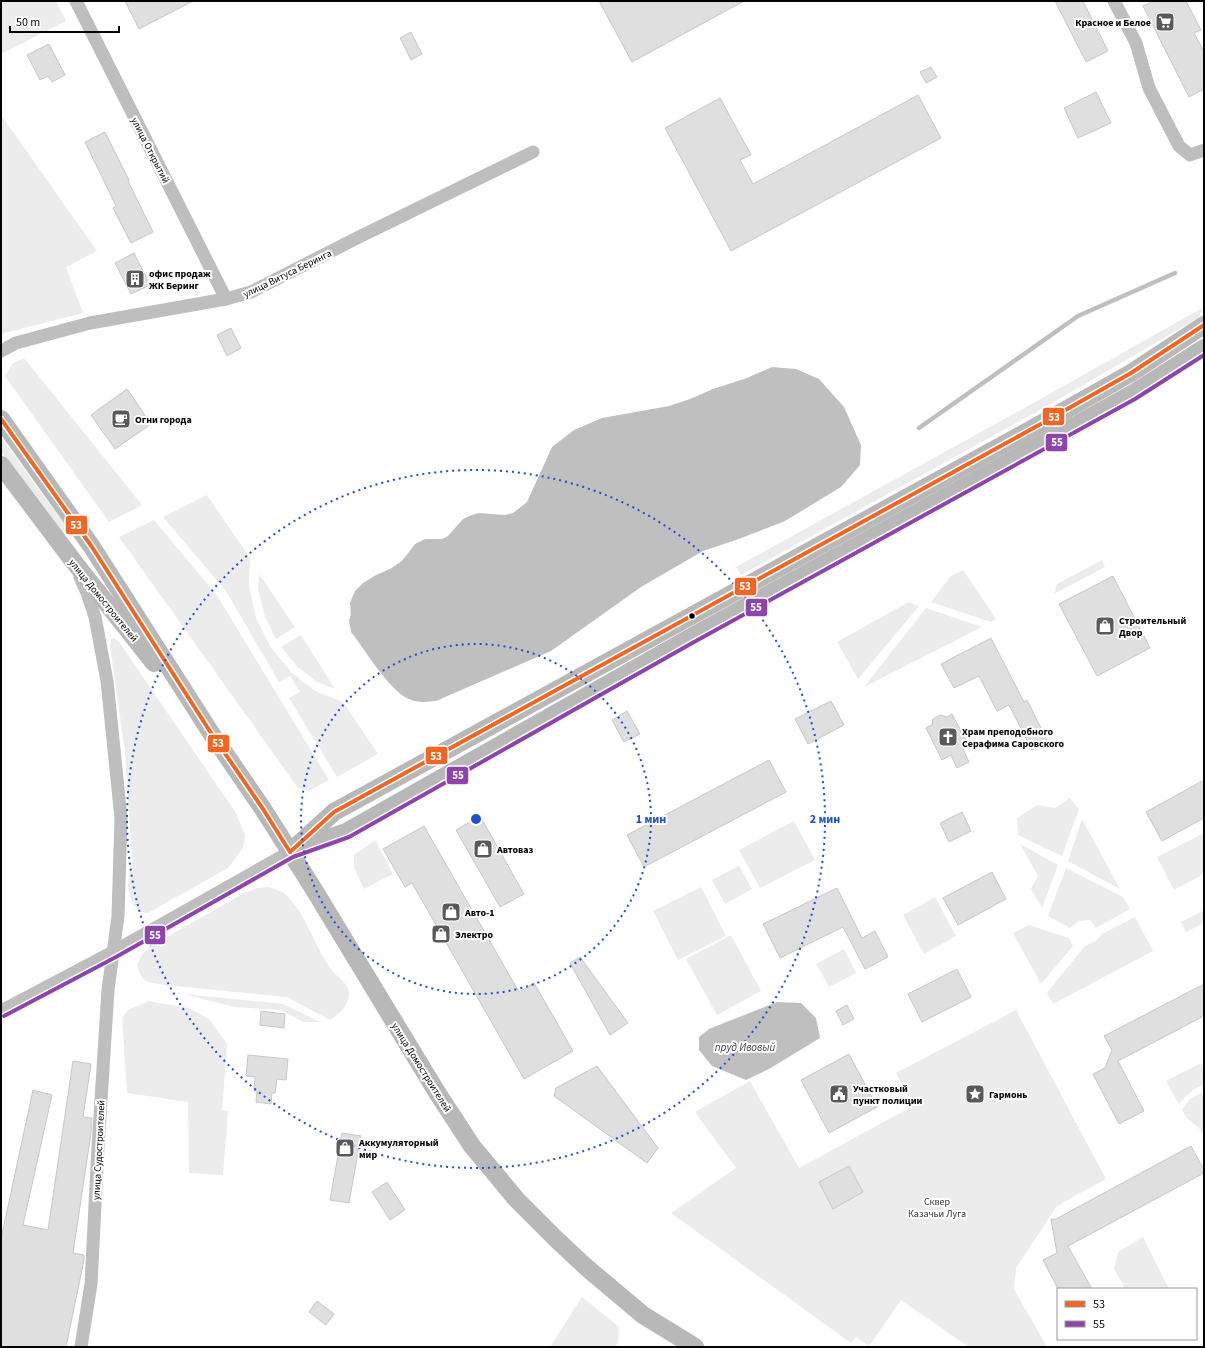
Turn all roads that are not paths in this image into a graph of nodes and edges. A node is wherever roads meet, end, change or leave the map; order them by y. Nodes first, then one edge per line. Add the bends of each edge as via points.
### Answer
1 (76, 1) edge
2 (1114, 1) edge
3 (1204, 150) edge
4 (533, 152) dead end
5 (226, 299) junction
6 (1204, 324) edge
7 (1204, 348) edge
8 (1, 351) edge
9 (1, 420) edge
10 (1, 465) edge
11 (74, 562) junction
12 (211, 733) junction
13 (290, 852) junction
14 (113, 952) junction
15 (1, 1011) edge
16 (81, 1347) edge
17 (695, 1347) edge

1 - 5 street, улица Открытий
2 - 3 street via 1136,43 1149,88 1179,146 1190,155
4 - 5 street, улица Витуса Беринга via 257,289
5 - 8 street, улица Витуса Беринга via 90,324 16,343
6 - 13 main road via 1131,373 1040,425 334,812
7 - 13 main road via 1132,394 691,637 346,832
9 - 12 main road, улица Домостроителей via 92,547
10 - 11 main road, улица Домостроителей
11 - 12 main road, улица Домостроителей
11 - 14 street, улица Судостроителей via 95,617 106,681 122,818 118,916
12 - 13 main road, улица Домостроителей
13 - 14 street
13 - 17 main road, улица Домостроителей via 438,1094 477,1152 517,1200 586,1267 643,1315
14 - 15 street
14 - 16 street, улица Судостроителей via 109,981 91,1284

